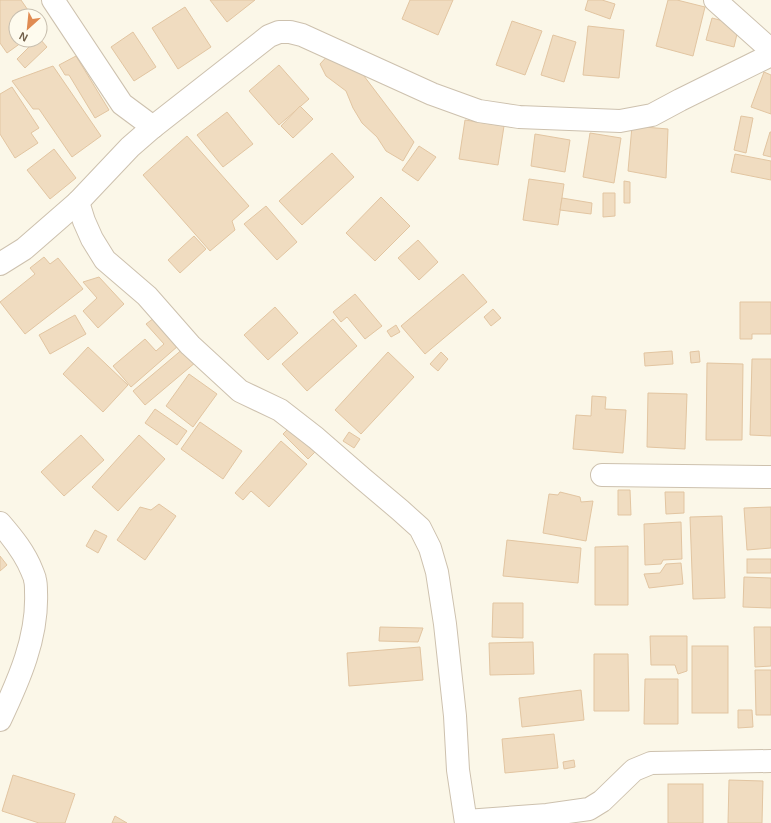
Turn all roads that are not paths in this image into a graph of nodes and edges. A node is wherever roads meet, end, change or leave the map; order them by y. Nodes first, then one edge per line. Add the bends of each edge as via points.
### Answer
1 (52, 0) edge
2 (716, 0) edge
3 (771, 50) edge
4 (771, 55) edge
5 (122, 104) junction
6 (153, 127) junction
7 (130, 147) junction
8 (78, 202) junction
9 (0, 264) edge
10 (602, 476) dead end
11 (771, 477) edge
12 (0, 523) edge
13 (0, 720) edge
14 (771, 761) edge
15 (466, 822) edge

1 - 5 street
2 - 3 street
4 - 6 street via 652,115 620,121 520,117 479,111 432,94 302,35 279,32 269,36
5 - 6 street
5 - 7 street
6 - 7 street
7 - 8 street
8 - 9 street via 24,249
8 - 15 street via 92,239 105,260 147,296 190,345 240,391 280,410 420,528 438,572 455,716 458,770
10 - 11 street
12 - 13 street via 14,538 28,560 35,580 37,606 34,630 25,661
14 - 15 street via 651,763 634,770 589,810

